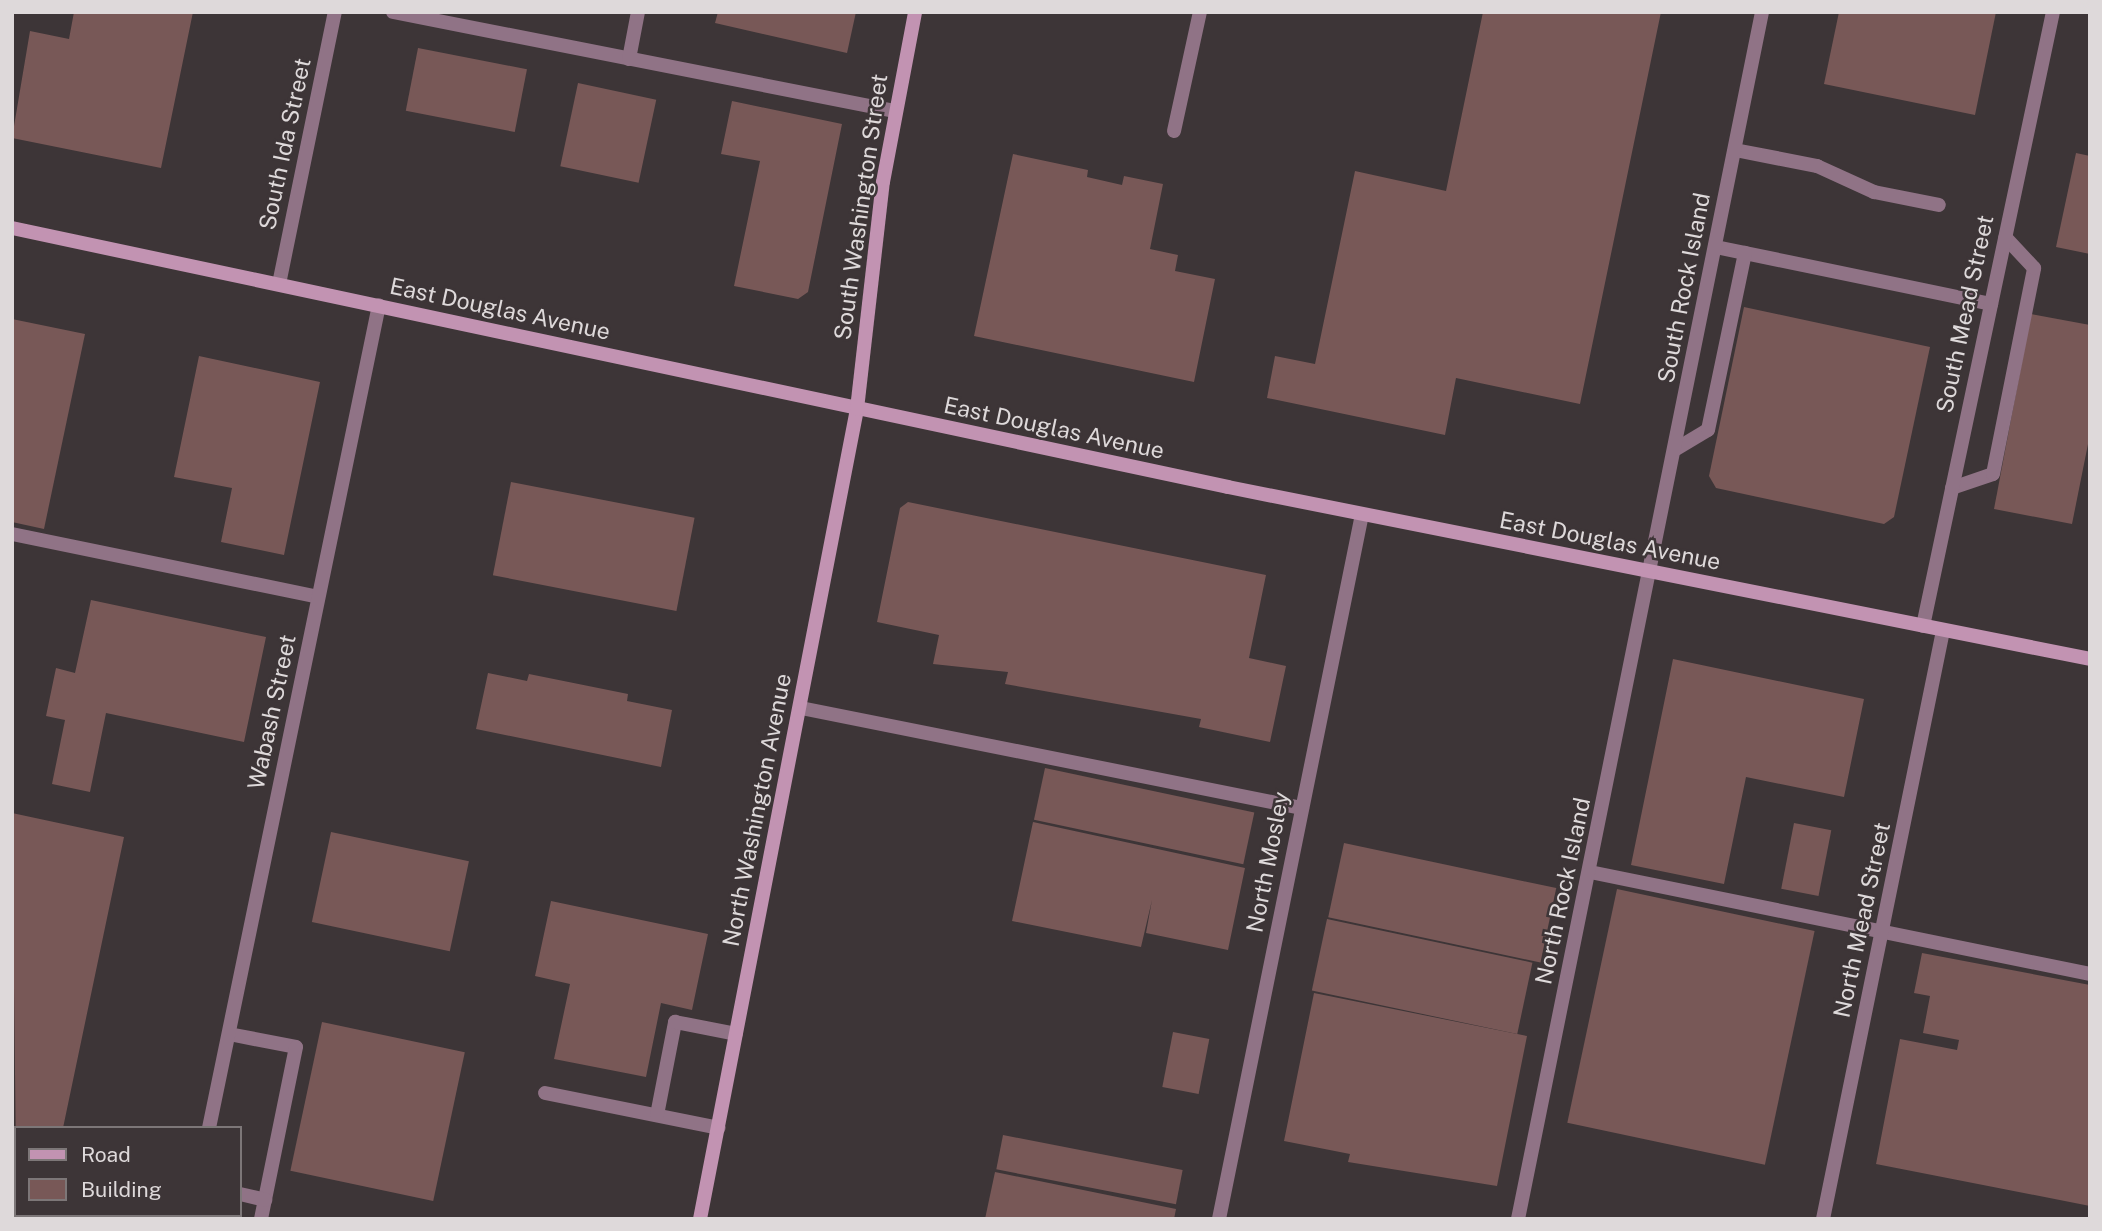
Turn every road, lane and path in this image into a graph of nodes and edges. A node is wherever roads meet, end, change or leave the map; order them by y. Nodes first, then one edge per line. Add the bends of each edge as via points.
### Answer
1 (335, 12) edge
2 (393, 12) edge
3 (638, 12) edge
4 (915, 12) edge
5 (1200, 12) edge
6 (1762, 12) edge
7 (2053, 12) edge
8 (629, 59) junction
9 (895, 111) junction
10 (1174, 131) dead end
11 (1735, 150) junction
12 (1939, 205) dead end
13 (12, 228) edge
14 (2005, 237) junction
15 (1716, 247) junction
16 (1745, 253) junction
17 (279, 284) junction
18 (1991, 304) junction
19 (379, 305) junction
20 (857, 409) junction
21 (1675, 449) junction
22 (1952, 488) junction
23 (1363, 514) junction
24 (12, 534) edge
25 (1651, 573) junction
26 (318, 597) junction
27 (1923, 626) junction
28 (1944, 631) junction
29 (2090, 659) edge
30 (801, 708) junction
31 (1302, 808) junction
32 (1590, 872) junction
33 (1884, 932) junction
34 (2090, 974) edge
35 (229, 1034) junction
36 (736, 1034) junction
37 (545, 1093) dead end
38 (657, 1115) junction
39 (209, 1126) edge
40 (718, 1128) junction
41 (242, 1194) edge
42 (265, 1200) junction
43 (261, 1219) edge
44 (700, 1219) edge
45 (1219, 1219) edge
46 (1518, 1219) edge
47 (1824, 1219) edge

1 - 17 street, South Ida Street
2 - 8 street
3 - 8 street
4 - 9 main road, South Washington Street
5 - 10 street
6 - 11 street, South Rock Island
7 - 14 street, South Mead Street
8 - 9 street
9 - 20 main road, South Washington Street
11 - 12 street via 1817,166 1874,192
11 - 15 street, South Rock Island
13 - 17 main road, East Douglas Avenue
14 - 18 street, South Mead Street
14 - 22 street via 2034,268 1993,474
15 - 16 street
15 - 21 street, South Rock Island
16 - 18 street
16 - 21 street via 1708,430
17 - 19 main road, East Douglas Avenue
18 - 22 street, South Mead Street
19 - 20 main road, East Douglas Avenue
19 - 26 street, Wabash Street
20 - 23 main road, East Douglas Avenue
20 - 30 main road, North Washington Avenue
21 - 25 street, South Rock Island
22 - 27 street, South Mead Street
23 - 25 main road, East Douglas Avenue
23 - 31 street, North Mosley
24 - 26 street
25 - 27 main road, East Douglas Avenue
25 - 32 street, North Rock Island
26 - 35 street, Wabash Street
27 - 28 main road, East Douglas Avenue
28 - 29 main road, East Douglas Avenue
28 - 33 street, North Mead Street
30 - 31 street
30 - 36 main road, North Washington Avenue
31 - 45 street, North Mosley
32 - 33 street
32 - 46 street, North Rock Island
33 - 34 street
33 - 47 street, North Mead Street
35 - 39 street, Wabash Street
35 - 42 street via 296,1047
36 - 38 street via 675,1022
36 - 40 main road, North Washington Avenue
37 - 38 street
38 - 40 street
40 - 44 main road, North Washington Avenue
41 - 42 street
42 - 43 street

